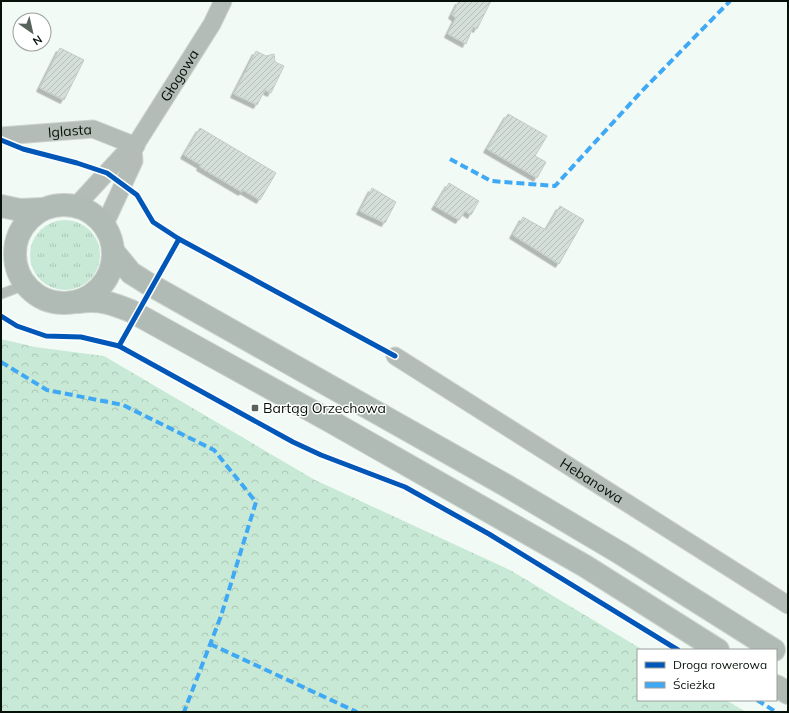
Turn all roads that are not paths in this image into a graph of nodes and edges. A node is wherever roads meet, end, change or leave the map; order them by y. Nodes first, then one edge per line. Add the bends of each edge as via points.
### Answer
1 (223, 1) edge
2 (1, 136) edge
3 (134, 148) junction
4 (1, 206) edge
5 (76, 206) junction
6 (42, 209) junction
7 (104, 226) junction
8 (8, 251) edge
9 (113, 251) junction
10 (25, 285) junction
11 (1, 294) edge
12 (78, 302) junction
13 (395, 356) dead end
14 (788, 604) edge
15 (716, 649) edge
16 (772, 649) edge
17 (777, 652) edge
18 (788, 659) edge
19 (777, 687) edge
20 (788, 694) edge

1 - 3 street, Głogowa via 212,24
2 - 3 street, Iglasta via 93,129
3 - 5 street, Głogowa via 122,156
3 - 7 street, Głogowa via 134,162
4 - 6 main road via 20,210
5 - 6 main road via 59,205
5 - 7 main road via 92,213
6 - 8 main road via 21,229 16,243
7 - 9 main road
8 - 10 main road
9 - 12 main road via 108,276 100,288
9 - 16 main road via 132,273 142,280 513,490 620,553
10 - 11 lane
10 - 12 main road via 36,295 49,301 64,304
12 - 15 main road via 94,299 110,302 131,311 585,566
13 - 14 street, Hebanowa
17 - 18 main road
19 - 20 main road

